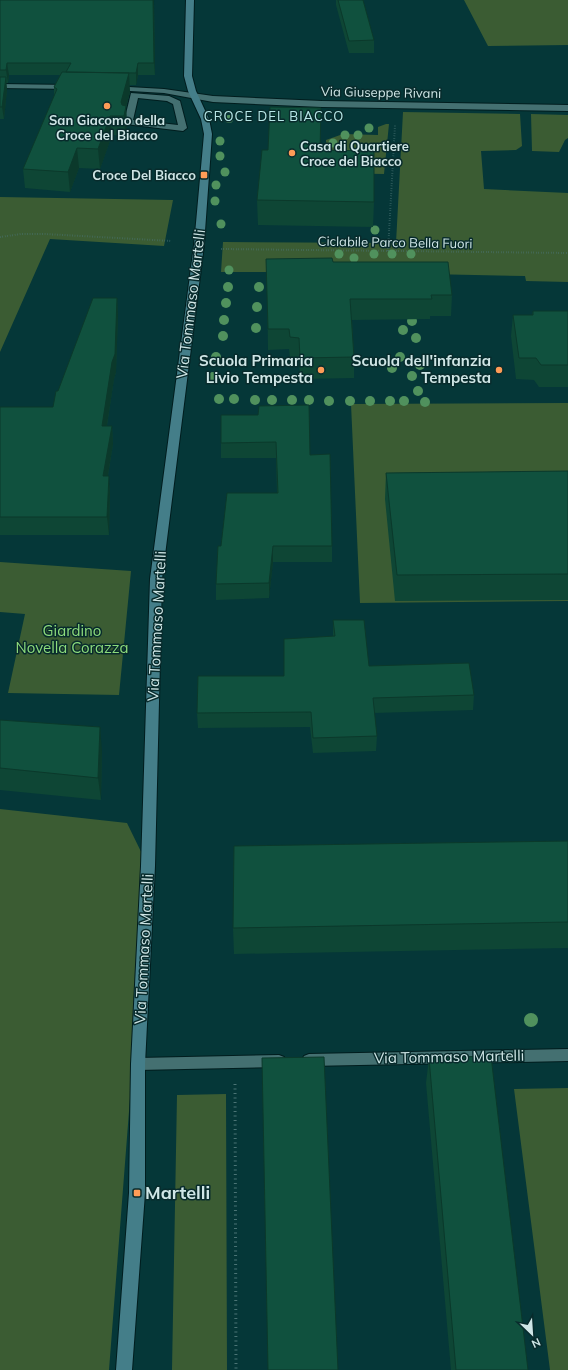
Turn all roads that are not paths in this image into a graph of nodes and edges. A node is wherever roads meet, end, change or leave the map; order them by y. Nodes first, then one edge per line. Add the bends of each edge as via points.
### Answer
1 (190, 0) edge
2 (0, 86) edge
3 (78, 87) edge
4 (108, 88) edge
5 (194, 97) junction
6 (568, 108) edge
7 (183, 128) joint
8 (568, 1055) edge
9 (138, 1064) junction
10 (124, 1370) edge

1 - 5 main road, Via Tommaso Martelli via 188,76
2 - 3 street
4 - 5 street, Via Giuseppe Rivani via 164,91
5 - 6 street, Via Giuseppe Rivani via 322,104
5 - 9 main road, Via Tommaso Martelli via 202,110 208,134 199,245 156,579 148,859
7 - 7 street via 177,103 169,99 134,95 128,122
8 - 9 street, Via Tommaso Martelli
9 - 10 main road, Via Tommaso Martelli via 136,1193

